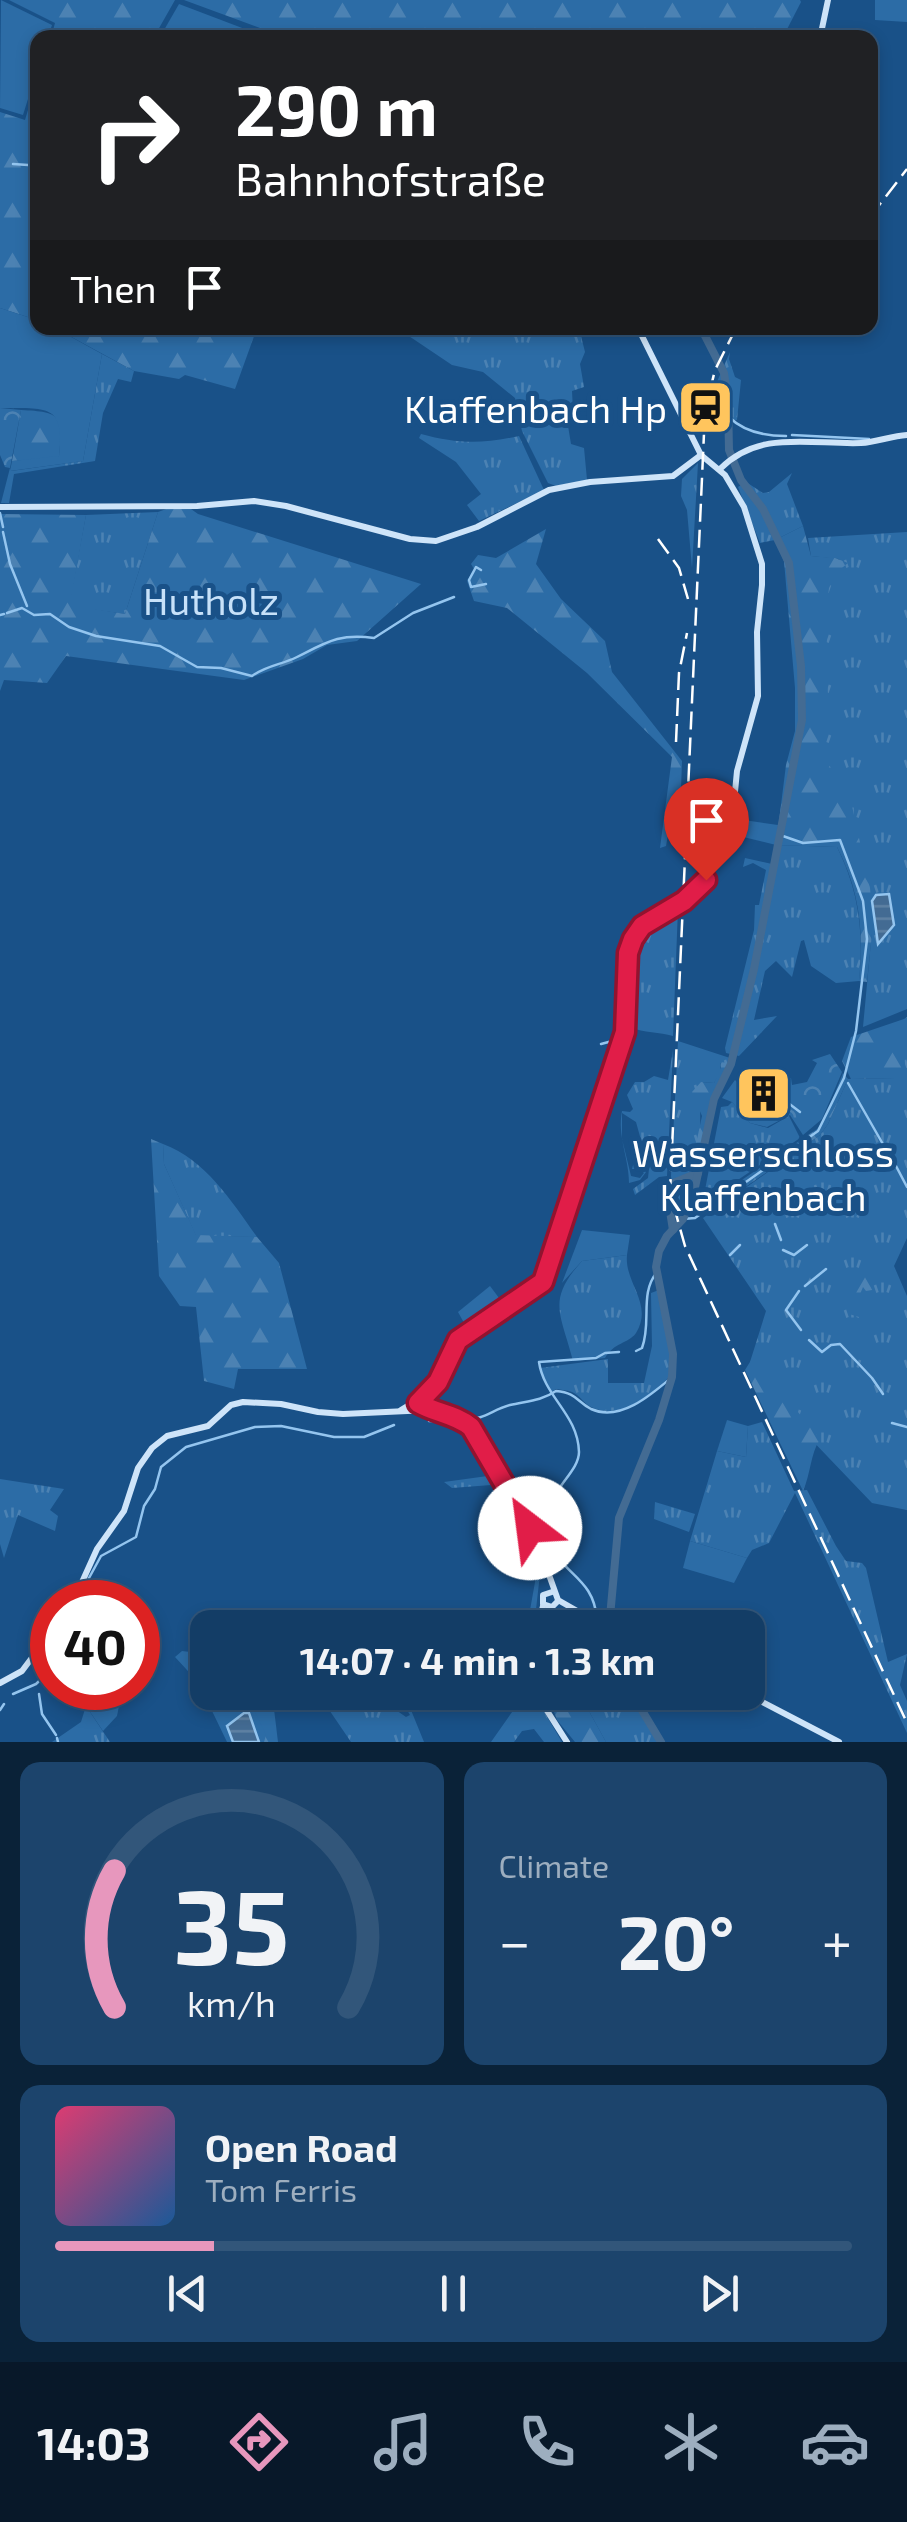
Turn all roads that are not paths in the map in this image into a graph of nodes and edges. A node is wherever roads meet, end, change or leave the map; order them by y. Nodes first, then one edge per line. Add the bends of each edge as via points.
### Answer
1 (828, 0) edge
2 (822, 30) edge
3 (641, 335) edge
4 (907, 436) edge
5 (701, 455) junction
6 (720, 469) junction
7 (0, 506) edge
8 (418, 1403) junction
9 (401, 1410) junction
10 (429, 1410) junction
11 (83, 1580) edge
12 (548, 1593) junction
13 (555, 1605) junction
14 (552, 1610) edge
15 (569, 1610) edge
16 (30, 1661) edge
17 (0, 1683) edge
18 (765, 1703) edge
19 (548, 1710) edge
20 (567, 1742) edge
21 (839, 1742) edge

1 - 2 main road
3 - 5 main road
4 - 6 main road via 859,443 789,440 737,455
5 - 6 main road
5 - 7 main road via 673,476 550,490 436,540 254,500
6 - 8 main road via 734,488 762,564 756,706 736,771 728,844 706,880 633,939 625,1032 543,1282 458,1340 438,1382
8 - 9 main road
8 - 10 main road
9 - 10 main road
9 - 11 main road via 343,1414 243,1402 208,1426 167,1436 138,1468 124,1511
10 - 12 main road via 471,1427 548,1567
12 - 13 main road
12 - 13 main road
13 - 14 main road
13 - 15 main road
16 - 17 main road
18 - 21 main road
19 - 20 main road

